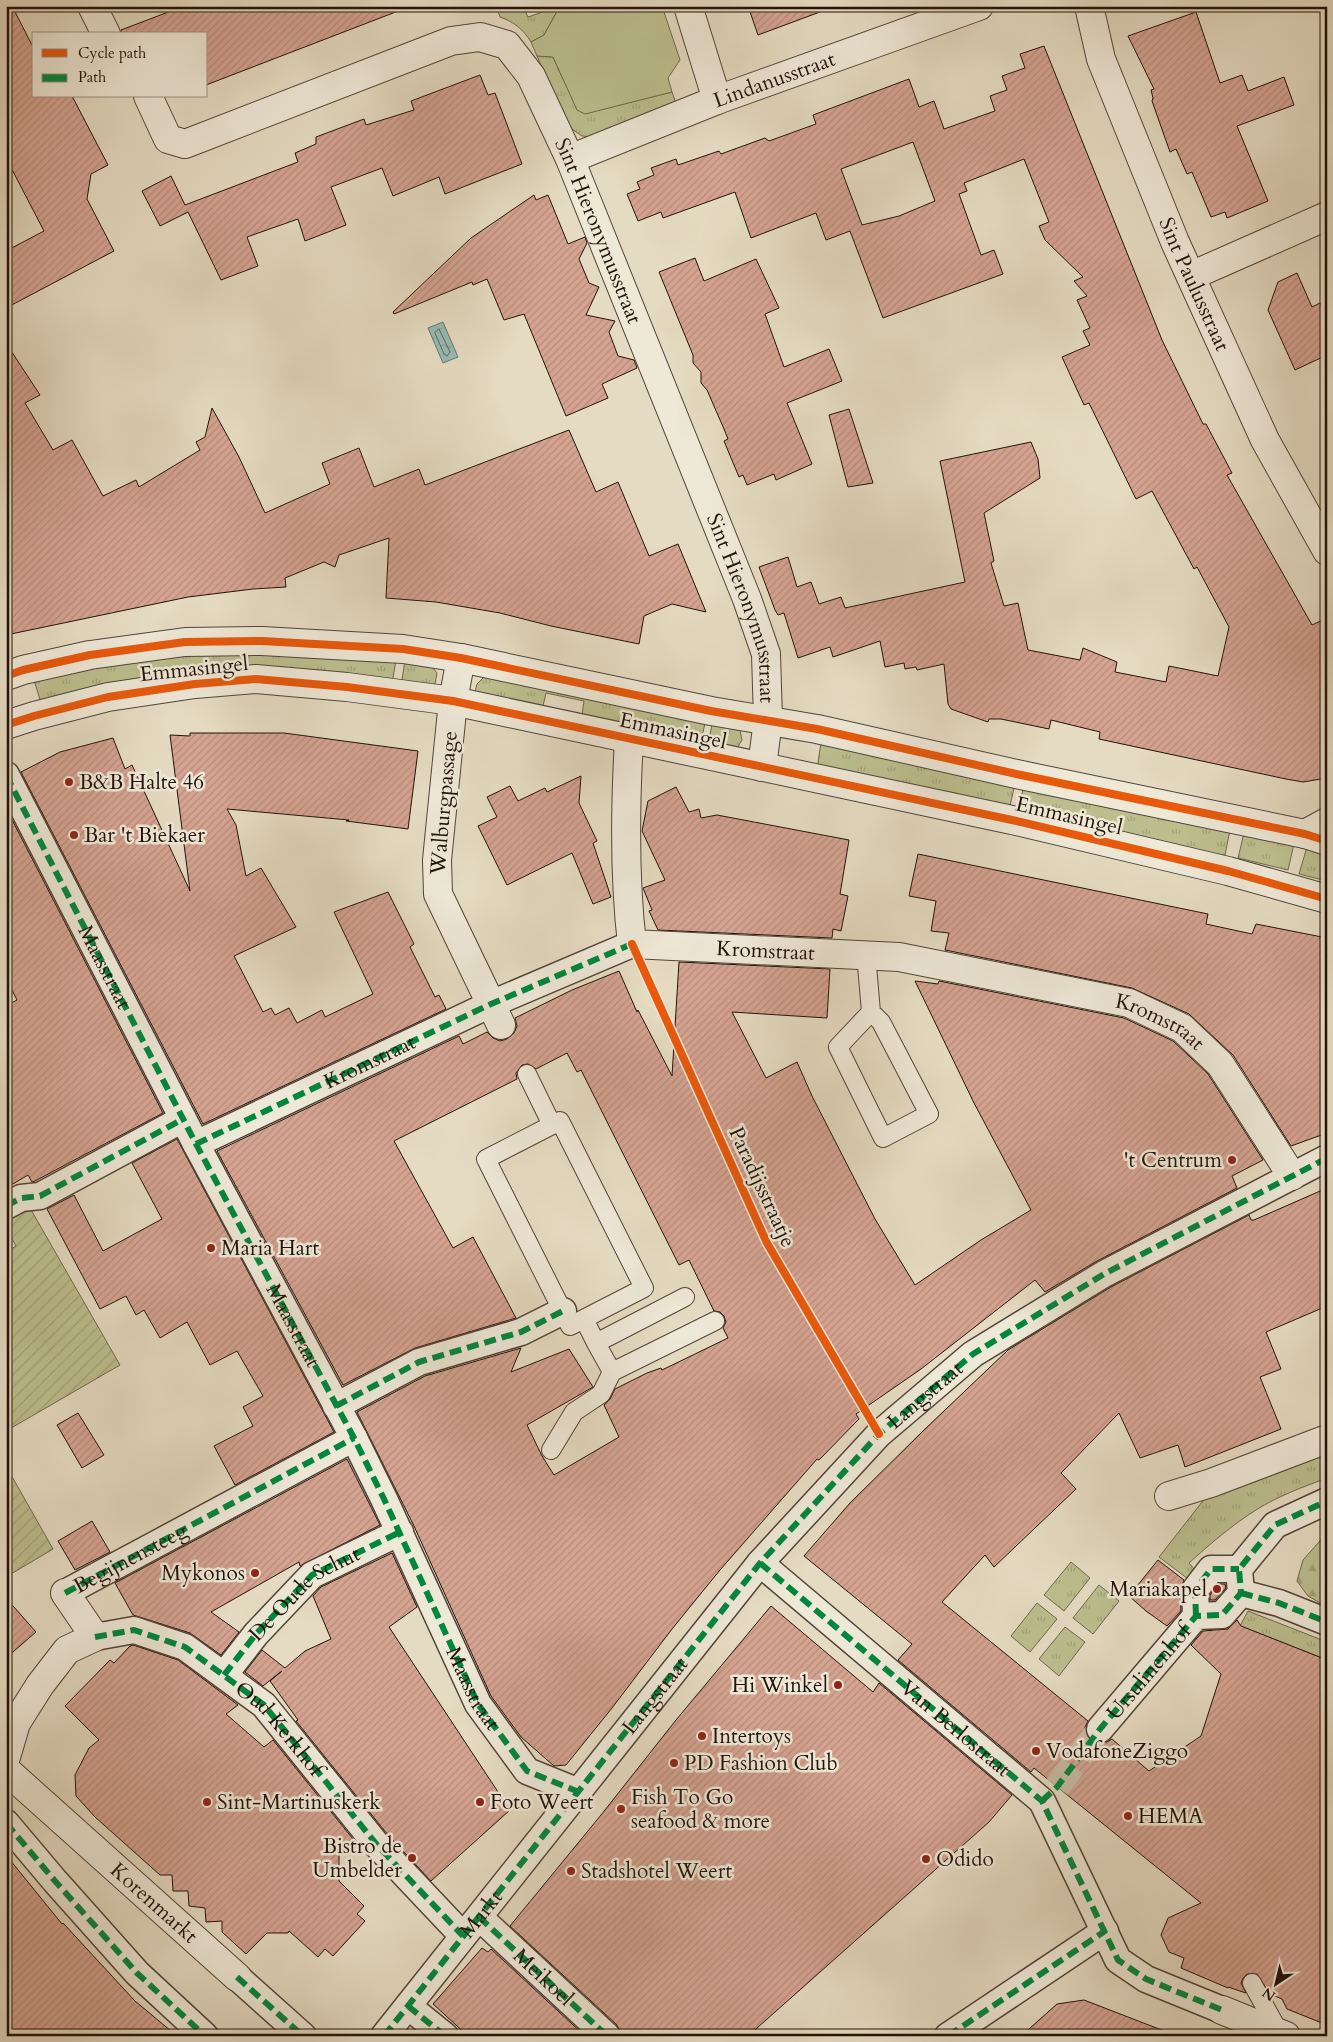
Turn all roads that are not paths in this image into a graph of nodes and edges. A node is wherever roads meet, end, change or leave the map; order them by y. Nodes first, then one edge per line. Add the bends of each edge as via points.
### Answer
1 (92, 6) edge
2 (688, 6) edge
3 (979, 6) edge
4 (1089, 6) edge
5 (105, 32) edge
6 (149, 98) edge
7 (717, 100) junction
8 (570, 159) junction
9 (1327, 216) edge
10 (1191, 276) junction
11 (1327, 550) edge
12 (461, 658) junction
13 (6, 676) edge
14 (453, 702) junction
15 (768, 720) junction
16 (6, 726) edge
17 (629, 740) junction
18 (762, 767) junction
19 (6, 775) edge
20 (1319, 832) edge
21 (1327, 899) edge
22 (632, 944) junction
23 (866, 954) junction
24 (871, 1012) junction
25 (496, 1014) junction
26 (527, 1074) dead end
27 (183, 1119) junction
28 (552, 1125) junction
29 (196, 1144) junction
30 (1327, 1158) edge
31 (1292, 1176) junction
32 (6, 1206) edge
33 (685, 1297) dead end
34 (573, 1315) junction
35 (715, 1321) dead end
36 (596, 1343) junction
37 (612, 1372) junction
38 (336, 1406) junction
39 (354, 1438) junction
40 (1327, 1439) edge
41 (551, 1450) dead end
42 (1169, 1496) dead end
43 (1327, 1501) edge
44 (400, 1532) junction
45 (760, 1563) junction
46 (1240, 1581) junction
47 (64, 1593) joint
48 (1196, 1616) junction
49 (1327, 1622) edge
50 (95, 1637) junction
51 (224, 1674) junction
52 (1100, 1728) tunnel mouth
53 (6, 1757) edge
54 (6, 1770) edge
55 (579, 1792) junction
56 (6, 1823) edge
57 (471, 1926) junction
58 (1105, 1931) junction
59 (237, 1977) joint
60 (1252, 1983) dead end
61 (408, 2006) junction
62 (1222, 2010) joint
63 (1283, 2035) edge
64 (205, 2036) edge
65 (303, 2036) edge
66 (384, 2036) edge
67 (445, 2036) edge
68 (608, 2036) edge
69 (948, 2036) edge

1 - 5 street
2 - 7 street
3 - 7 street, Lindanusstraat
4 - 10 street, Sint Paulusstraat via 1102,59
6 - 8 street, Sint Hieronymusstraat via 168,139 185,144 451,40 480,37 507,45 531,76
7 - 8 street, Lindanusstraat
8 - 15 street, Sint Hieronymusstraat via 747,598 766,654
9 - 10 street
10 - 11 street, Sint Paulusstraat via 1265,440
12 - 13 street, Emmasingel via 327,644 185,642 90,655
12 - 14 street, Walburgpassage
12 - 15 street, Emmasingel
14 - 16 street, Emmasingel via 347,687 256,679 108,697
14 - 17 street, Emmasingel
14 - 25 street, Walburgpassage via 437,860 438,894
15 - 18 street, Sint Hieronymusstraat
15 - 20 street, Emmasingel
17 - 18 street, Emmasingel
17 - 22 street via 625,814 627,904
18 - 21 street, Emmasingel via 1115,844
19 - 27 street, Maasstraat
22 - 23 street, Kromstraat
22 - 25 street, Kromstraat
23 - 24 lane
23 - 31 street, Kromstraat via 899,957 1129,1003 1182,1028 1220,1064
24 - 24 lane via 838,1047 884,1138 930,1114 881,1022
25 - 29 street, Kromstraat
26 - 28 lane
27 - 29 street, Maasstraat
27 - 32 street via 40,1196 21,1198
28 - 34 lane via 486,1159
28 - 34 lane via 560,1121 644,1288
29 - 38 street, Maasstraat
30 - 31 street, Langstraat
31 - 45 street, Langstraat via 1104,1274 972,1354 879,1434
33 - 36 lane
34 - 36 lane
34 - 38 street via 419,1362
35 - 37 lane
36 - 37 lane
37 - 41 lane via 601,1394 574,1412
38 - 39 street, Maasstraat
39 - 44 street, Maasstraat
39 - 47 street, Begijnensteeg
40 - 42 street
43 - 46 street, Ursulinenhof via 1275,1524
44 - 51 street, De Oude Schut via 312,1575 256,1634
44 - 55 street, Maasstraat via 478,1704 527,1771
45 - 55 street, Langstraat
45 - 58 street, Van Berlostraat via 1050,1794
46 - 48 street, Ursulinenhof via 1222,1615
46 - 48 street, Ursulinenhof via 1211,1569 1195,1590
46 - 49 street, Ursulinenhof via 1279,1603
47 - 50 street, Begijnensteeg
48 - 52 street, Ursulinenhof
50 - 51 street, Oud Kerkhof via 134,1630 185,1647
50 - 53 street via 68,1650 40,1685 16,1723
51 - 57 street, Oud Kerkhof via 264,1705 377,1845
54 - 59 street, Korenmarkt
55 - 57 street, Markt
56 - 64 street via 137,1973
57 - 61 street, Markt
57 - 68 street, Meikoel
58 - 62 street, Van Berlostraat via 1118,1960 1146,1980
58 - 69 street
59 - 65 street, Korenmarkt
60 - 63 lane
61 - 66 street, Markt
61 - 67 street
62 - 63 street

